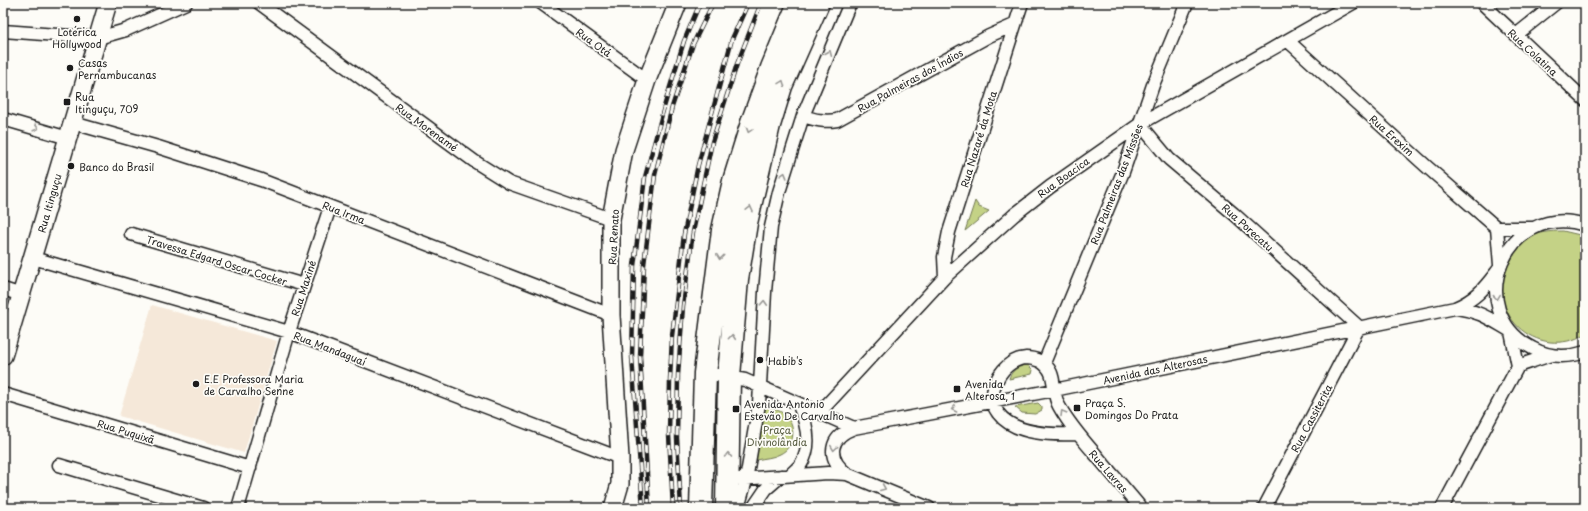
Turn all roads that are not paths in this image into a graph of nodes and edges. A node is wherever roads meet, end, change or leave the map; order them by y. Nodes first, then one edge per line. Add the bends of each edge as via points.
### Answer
1 (108, 3) edge
2 (186, 3) edge
3 (259, 3) edge
4 (541, 3) edge
5 (678, 3) edge
6 (799, 3) edge
7 (818, 3) edge
8 (850, 3) edge
9 (1022, 3) edge
10 (1187, 3) edge
11 (1353, 3) edge
12 (1482, 3) edge
13 (1556, 3) edge
14 (1014, 25) junction
15 (3, 31) edge
16 (1516, 36) junction
17 (98, 38) junction
18 (1288, 41) junction
19 (647, 80) junction
20 (1585, 100) edge
21 (803, 116) junction
22 (3, 119) edge
23 (1140, 124) junction
24 (71, 131) junction
25 (330, 207) junction
26 (611, 219) junction
27 (1585, 225) edge
28 (1497, 228) junction
29 (1533, 228) junction
30 (131, 234) dead end
31 (33, 258) junction
32 (1500, 267) junction
33 (944, 277) junction
34 (304, 285) junction
35 (3, 289) edge
36 (22, 295) junction
37 (1455, 308) junction
38 (611, 315) junction
39 (1359, 327) junction
40 (1511, 331) junction
41 (289, 332) junction
42 (1585, 352) edge
43 (1551, 355) junction
44 (3, 356) edge
45 (1044, 363) junction
46 (1518, 366) junction
47 (705, 373) junction
48 (729, 376) junction
49 (760, 386) junction
50 (1054, 390) junction
51 (3, 394) edge
52 (992, 402) junction
53 (798, 403) junction
54 (820, 412) junction
55 (704, 415) junction
56 (854, 428) junction
57 (1077, 434) junction
58 (620, 458) junction
59 (59, 465) dead end
60 (250, 468) junction
61 (847, 474) junction
62 (786, 476) junction
63 (737, 479) junction
64 (905, 503) edge
65 (203, 508) edge
66 (238, 508) edge
67 (613, 508) edge
68 (701, 508) edge
69 (727, 508) edge
70 (738, 508) edge
71 (753, 508) edge
72 (929, 508) edge
73 (1141, 508) edge
74 (1264, 508) edge
75 (1442, 508) edge

1 - 17 street, Rua Itinguçu
2 - 17 street via 126,30
3 - 26 street, Rua Morenamé via 474,161 509,183
4 - 19 street, Rua Otá
5 - 19 street, Rua Renato
6 -> 47 highway via 752,123 734,181 723,230
48 -> 7 highway via 738,272 746,223 769,125 781,86
21 -> 8 street
9 - 14 street, Rua Nazaré da Mota
10 - 23 street, Rua Palmeiras das Missões via 1153,85
11 - 18 street, Rua Boacica
12 - 16 street, Rua Colatina
13 - 16 street
14 - 21 street, Rua Palmeiras dos Índios via 989,36 837,120 816,121
14 - 33 street, Rua Nazaré da Mota via 949,232 944,257
15 - 17 street
16 - 20 street, Rua Colatina
17 - 24 street, Rua Itinguçu
18 - 23 street, Rua Boacica
18 - 28 street, Rua Erexim
19 - 26 street, Rua Renato via 624,150
49 -> 21 street via 771,227 781,185
22 -> 24 street, Rua Irma
23 - 33 street, Rua Boacica via 1014,215
23 - 39 street, Rua Porecatu via 1169,159
23 - 45 street, Rua Palmeiras das Missões via 1123,172
24 - 25 street, Rua Irma via 158,147 254,178
24 - 31 street, Rua Itinguçu
25 - 34 street, Rua Maxiné
25 - 38 street, Rua Irma
26 - 38 street, Rua Renato
27 - 29 street via 1568,221 1546,223
28 - 29 street
28 - 32 street
29 - 32 street via 1509,248
30 - 34 street, Travessa Edgard Oscar Cocker
31 - 36 street, Rua Itinguçu
31 - 41 street, Rua Mandaguaí
32 - 37 street, Avenida das Alterosas via 1481,292
32 -> 40 street via 1496,278 1497,301 1504,322
33 - 54 street, Rua Boacica
34 - 41 street, Rua Maxiné
35 - 36 street
36 - 44 street, Rua Itinguçu
37 - 39 street, Avenida das Alterosas
37 - 40 street, Avenida das Alterosas via 1471,310
38 - 58 street, Rua Renato
39 - 50 street, Avenida das Alterosas
39 - 74 street, Rua Cassiterita
40 - 43 street via 1527,346
40 - 46 street
41 - 58 street, Rua Mandaguaí
41 - 60 street, Rua Maxiné
42 - 43 street via 1569,356
43 - 46 street
45 - 50 street, Rua Lavras via 1053,377
45 - 52 street via 1035,358 1025,358 1015,360 1005,367 994,388
46 - 75 street
47 - 48 street
47 - 55 highway
48 - 49 street
63 -> 48 highway
49 - 53 street
49 - 63 street via 759,404
50 - 52 street, Avenida das Alterosas
57 -> 50 street, Rua Lavras via 1057,403
51 - 60 street, Rua Puquixã
52 -> 56 street, Avenida das Alterosas
52 - 57 street via 998,414 1023,429 1041,434
53 - 54 street
53 - 62 street via 805,418 807,442 801,463
54 - 56 street
55 - 63 highway via 712,464 719,475
55 - 68 highway
56 -> 61 street, Avenida das Alterosas via 844,431 836,438 833,448 834,459 839,468
57 - 73 street, Rua Lavras
58 - 67 street, Rua Renato via 620,484
59 - 65 street
60 - 66 street, Rua Maxiné
61 - 62 street
61 -> 64 street
62 - 63 street
62 - 71 street via 766,489
63 - 69 highway
63 - 70 street
64 - 72 street

